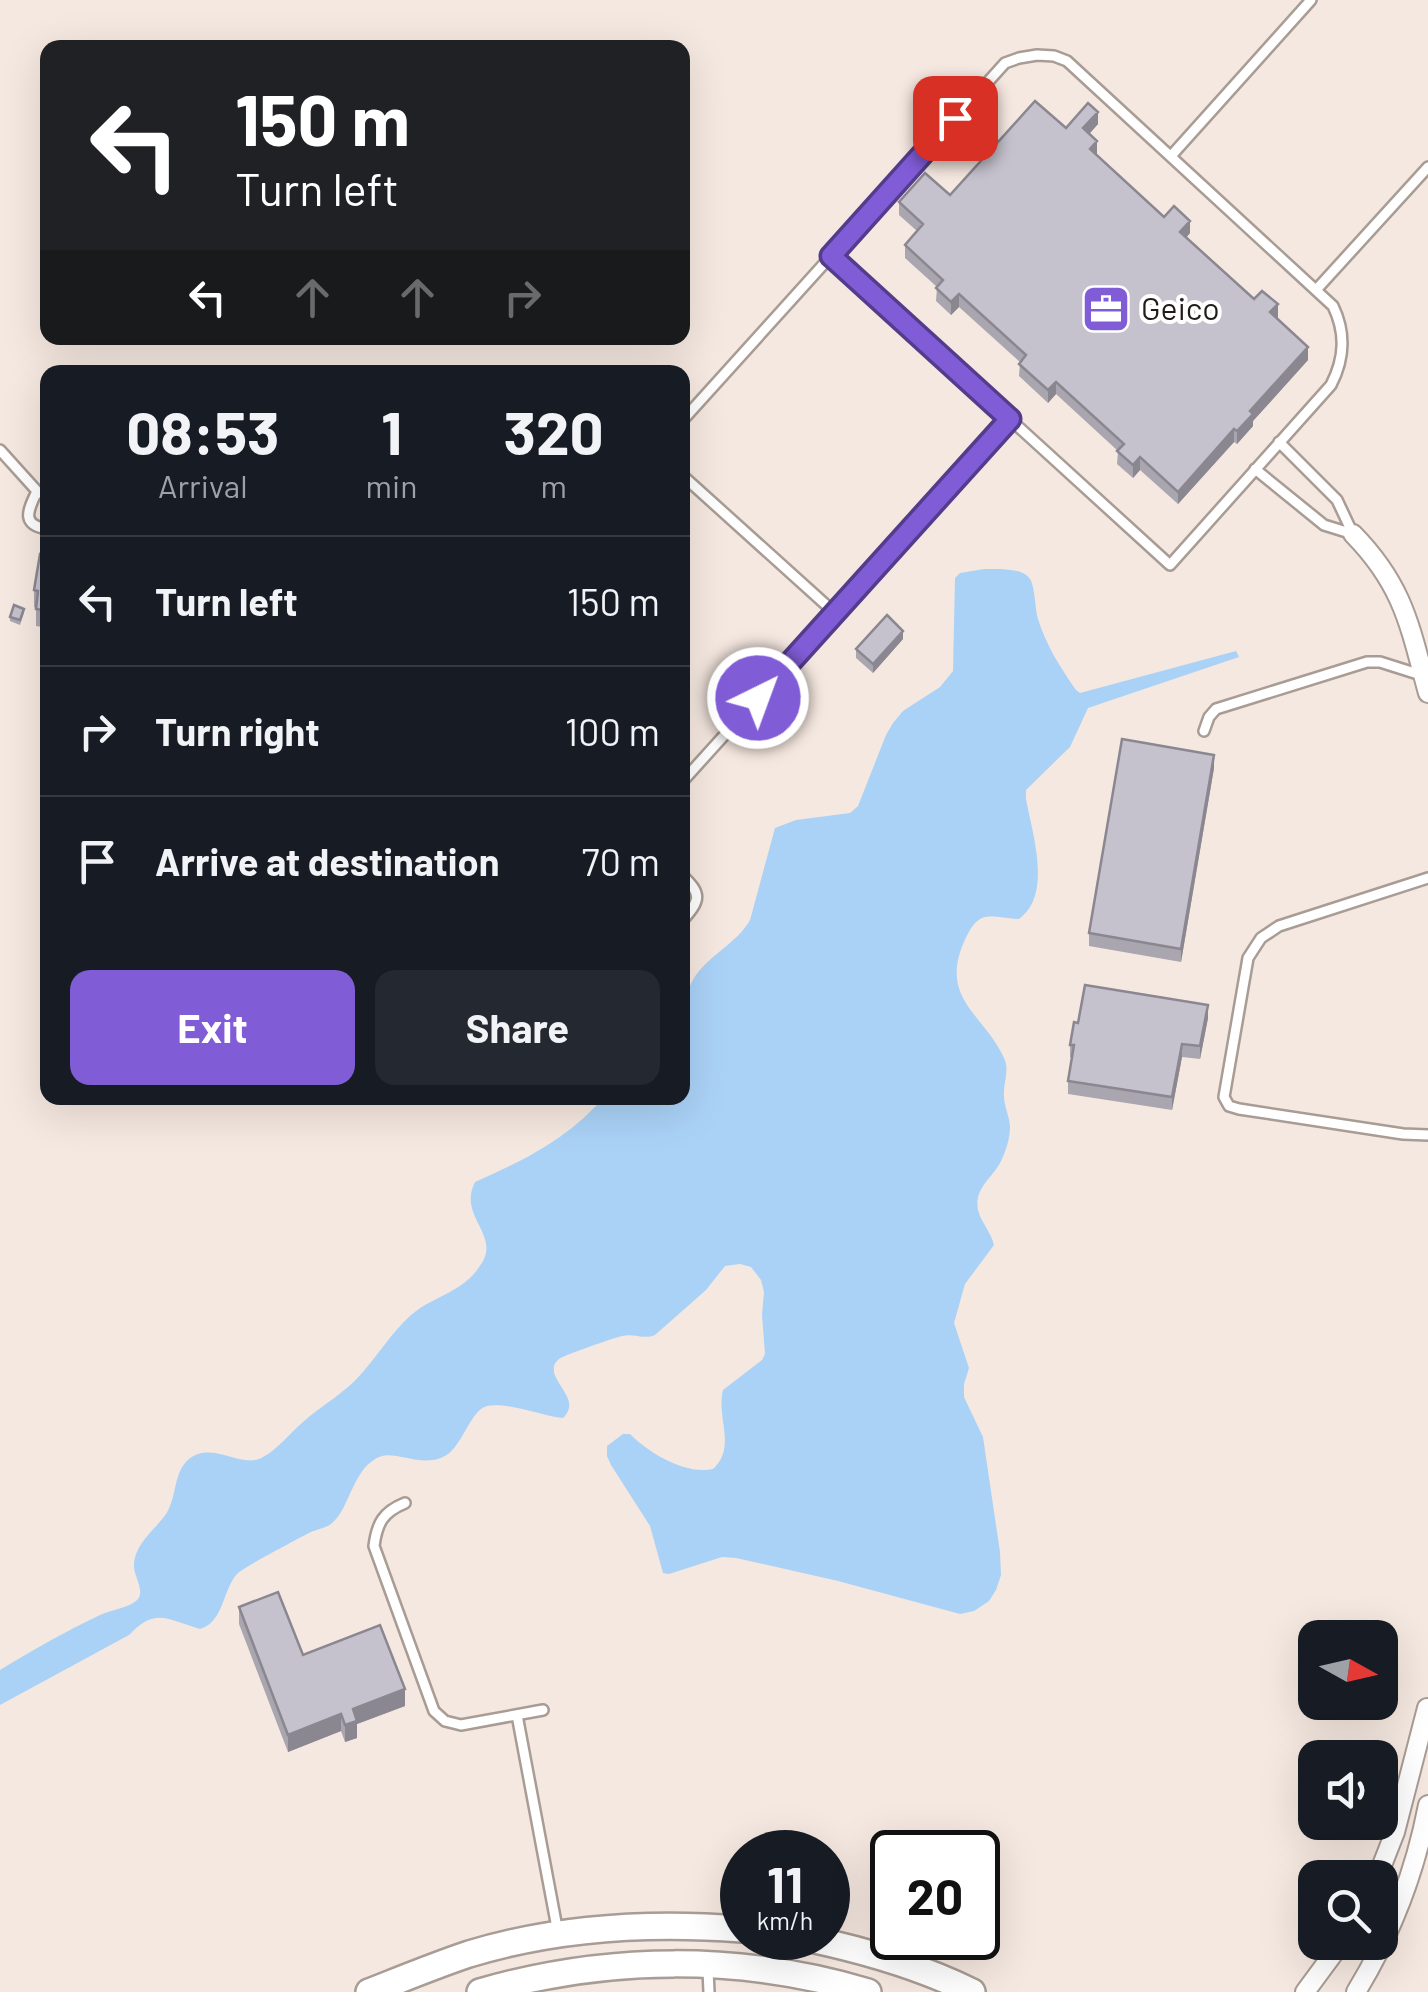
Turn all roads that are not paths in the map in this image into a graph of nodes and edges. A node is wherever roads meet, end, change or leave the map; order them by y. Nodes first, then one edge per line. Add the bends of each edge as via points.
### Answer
1 (1311, 0) edge
2 (1170, 156) junction
3 (1428, 167) edge
4 (831, 256) junction
5 (1316, 290) junction
6 (690, 412) edge
7 (1010, 419) junction
8 (1280, 442) junction
9 (0, 450) edge
10 (1255, 469) junction
11 (690, 482) edge
12 (37, 491) junction
13 (40, 493) edge
14 (40, 526) edge
15 (1353, 534) junction
16 (835, 614) junction
17 (1426, 684) edge
18 (1204, 731) dead end
19 (690, 773) edge
20 (1428, 878) edge
21 (690, 882) edge
22 (690, 912) edge
23 (1428, 1135) edge
24 (404, 1502) dead end
25 (1428, 1698) edge
26 (1427, 1708) edge
27 (543, 1710) dead end
28 (517, 1715) junction
29 (1428, 1736) edge
30 (1428, 1806) edge
31 (1385, 1860) edge
32 (720, 1927) edge
33 (558, 1935) junction
34 (850, 1948) edge
35 (1329, 1960) edge
36 (708, 1965) junction
37 (369, 1992) edge
38 (480, 1992) edge
39 (709, 1992) edge
40 (868, 1992) edge
41 (972, 1992) edge
42 (1305, 1992) edge
43 (1356, 1992) edge

1 - 2 lane
2 - 4 lane via 1067,61 1019,58 1005,63
2 - 5 lane
3 - 5 lane
4 - 6 lane
4 - 7 lane
5 - 8 lane via 1341,322 1342,354 1331,385
7 - 10 lane via 1170,564
7 - 16 lane
8 - 10 lane
8 - 15 lane via 1338,500
9 - 12 lane
10 - 15 lane via 1324,526
11 - 16 lane
12 - 13 lane
12 - 14 lane via 28,511
15 - 17 street via 1401,599
16 - 19 lane
17 - 18 lane via 1366,662 1216,710
20 - 23 lane via 1279,926 1261,938 1248,958 1224,1097 1239,1109
21 - 22 lane via 698,896
24 - 28 lane via 380,1518 374,1546 434,1711 460,1724
25 - 26 street
26 - 29 street
26 - 31 street
27 - 28 lane
28 - 33 lane
30 - 43 street via 1408,1886
32 - 33 street via 639,1926
33 - 37 street via 470,1954
34 - 41 street
35 - 42 street
36 - 38 street via 573,1970
36 - 39 lane
36 - 40 street via 792,1974

